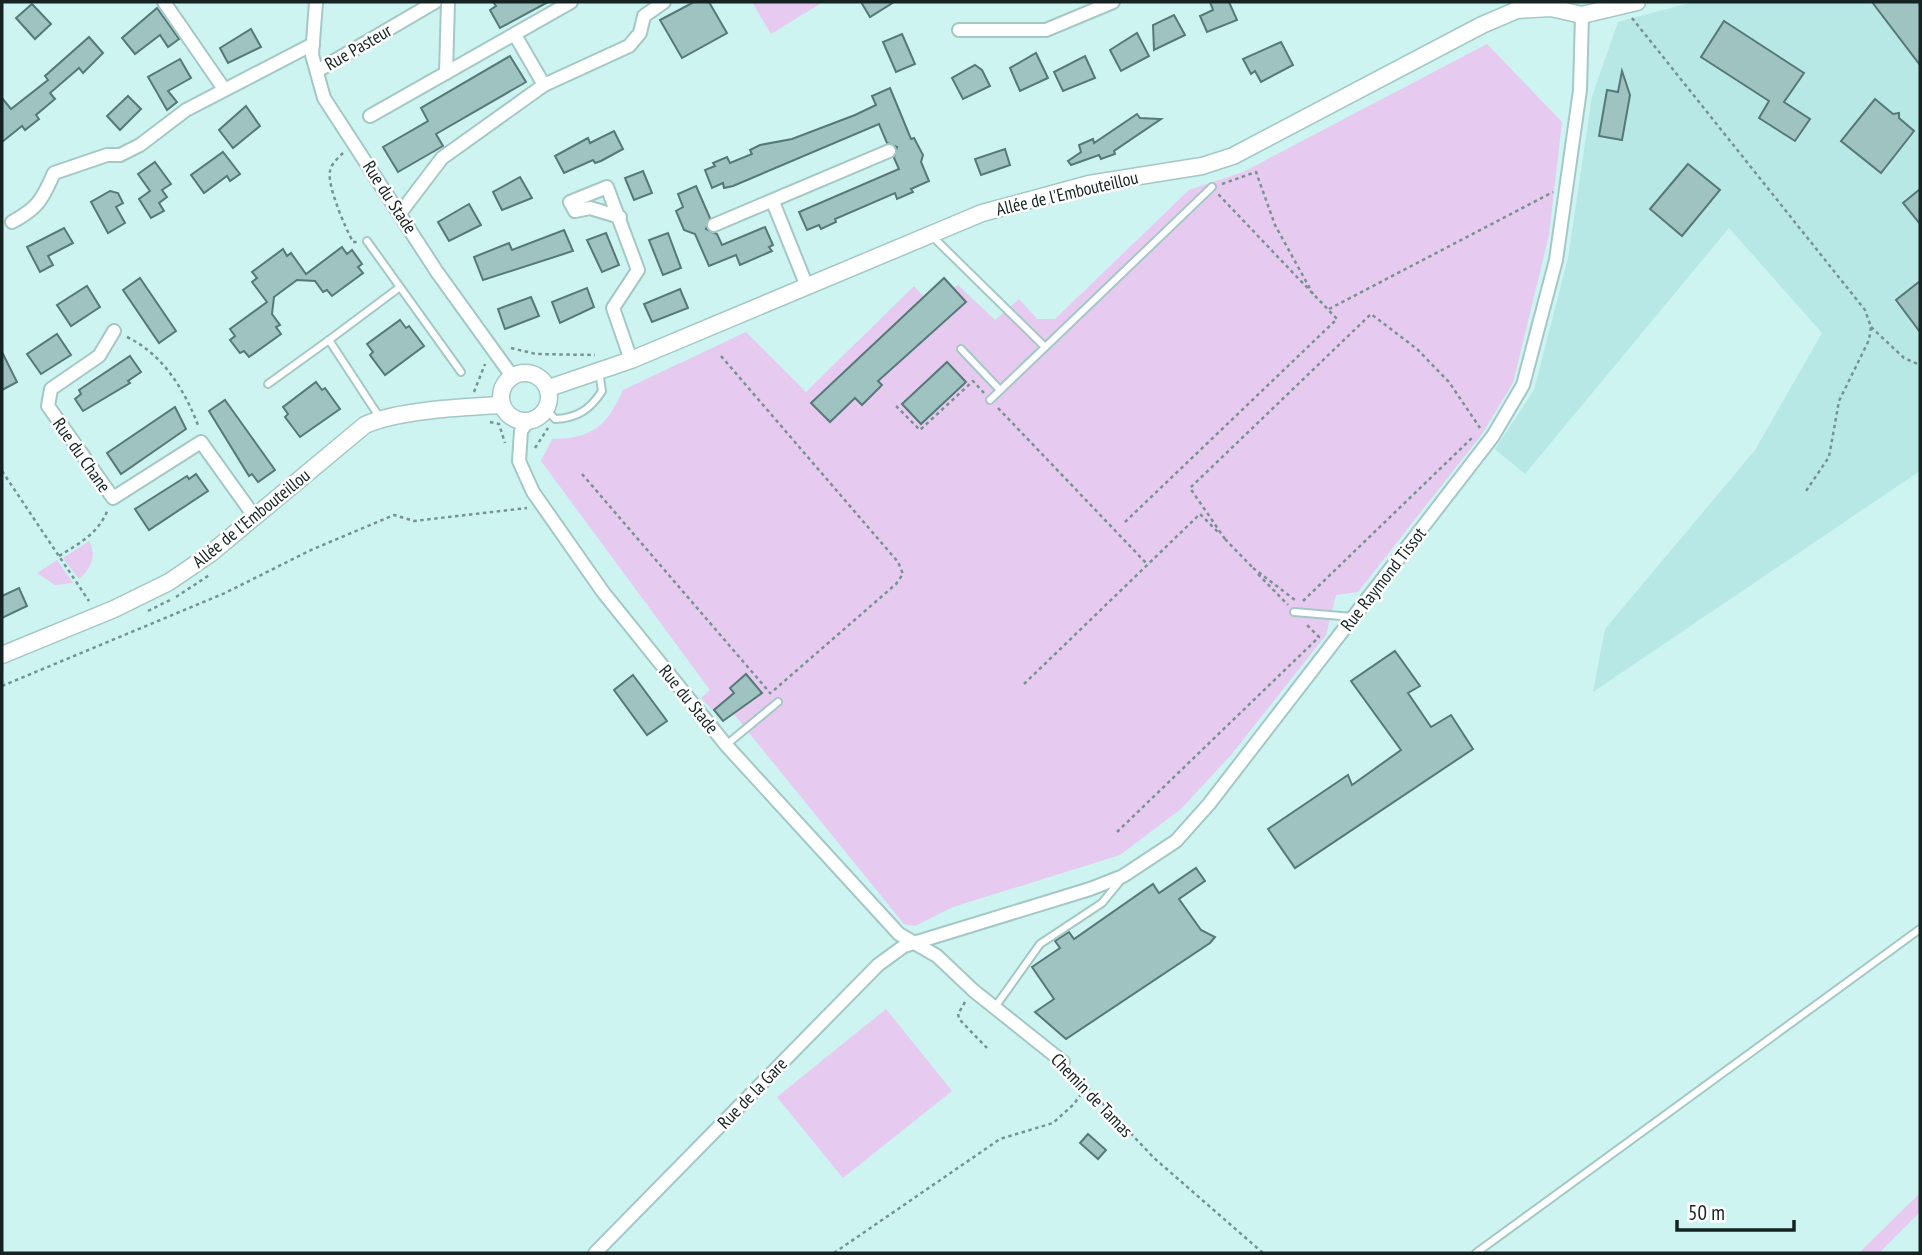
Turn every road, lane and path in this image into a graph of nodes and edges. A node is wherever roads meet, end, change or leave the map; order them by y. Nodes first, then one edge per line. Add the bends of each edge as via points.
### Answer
1 (164, 2) edge
2 (316, 2) edge
3 (435, 2) edge
4 (448, 2) edge
5 (571, 2) edge
6 (664, 2) edge
7 (1113, 2) edge
8 (1629, 3) edge
9 (1515, 6) edge
10 (1582, 15) junction
11 (959, 30) dead end
12 (515, 35) junction
13 (313, 44) junction
14 (317, 71) junction
15 (446, 73) junction
16 (544, 85) junction
17 (224, 89) junction
18 (370, 116) dead end
19 (355, 144) junction
20 (889, 151) dead end
21 (1212, 187) junction
22 (1553, 192) dead end
23 (773, 202) junction
24 (401, 212) junction
25 (620, 217) dead end
26 (12, 222) dead end
27 (714, 225) dead end
28 (929, 233) junction
29 (367, 241) joint
30 (806, 284) junction
31 (400, 287) junction
32 (1314, 294) junction
33 (1328, 310) junction
34 (1871, 327) junction
35 (114, 331) joint
36 (329, 340) junction
37 (1045, 347) junction
38 (961, 349) dead end
39 (721, 356) dead end
40 (631, 360) junction
41 (1920, 365) edge
42 (461, 372) dead end
43 (599, 372) junction
44 (512, 376) junction
45 (268, 384) dead end
46 (548, 388) junction
47 (1000, 390) junction
48 (990, 400) junction
49 (502, 405) junction
50 (896, 406) dead end
51 (547, 410) junction
52 (380, 418) junction
53 (528, 421) junction
54 (201, 442) junction
55 (2, 471) edge
56 (582, 474) dead end
57 (1806, 491) dead end
58 (113, 498) junction
59 (542, 504) junction
60 (254, 516) junction
61 (1125, 522) dead end
62 (1225, 539) junction
63 (59, 556) junction
64 (1148, 565) junction
65 (1253, 568) junction
66 (1294, 612) junction
67 (98, 616) junction
68 (1353, 617) junction
69 (2, 654) edge
70 (1024, 684) dead end
71 (2, 686) edge
72 (771, 693) junction
73 (778, 702) joint
74 (726, 745) junction
75 (1117, 832) dead end
76 (1123, 876) junction
77 (1920, 929) edge
78 (916, 944) junction
79 (974, 991) junction
80 (995, 1007) junction
81 (986, 1048) dead end
82 (1063, 1062) joint
83 (1086, 1087) junction
84 (596, 1253) edge
85 (834, 1253) edge
86 (1263, 1253) edge
87 (1476, 1253) edge

1 - 17 street
2 - 13 street, Rue du Stade
3 - 14 street, Rue Pasteur
4 - 15 street
5 - 12 street
6 - 16 street via 643,16 640,33 629,46
7 - 11 street via 1045,30
8 - 10 street
8 - 34 path via 1865,310
9 - 10 street, Allée de l'Embouteillou
9 - 28 street, Allée de l'Embouteillou via 1233,156 1037,197
10 - 68 street, Rue Raymond Tissot via 1580,90 1556,260 1523,384 1493,436
12 - 15 street
12 - 16 street
13 - 14 street, Rue du Stade
13 - 17 street
14 - 19 street, Rue du Stade via 324,98
15 - 18 street
16 - 24 street via 442,158
17 - 26 street via 120,155 54,173 40,203
19 - 24 street, Rue du Stade
19 - 29 path via 332,165 330,184 353,242
20 - 23 street
21 - 32 path
21 - 32 path via 1256,172 1275,225
21 - 37 lane
22 - 33 path
23 - 27 street
23 - 30 street
24 - 44 street, Rue du Stade via 437,272
25 - 40 street via 638,270 613,308
28 - 30 street, Allée de l'Embouteillou
28 - 37 lane
29 - 31 lane
30 - 40 street, Allée de l'Embouteillou
31 - 36 lane
31 - 42 lane
32 - 33 path
33 - 61 path via 1337,319
34 - 41 path via 1903,358
34 - 57 path via 1869,341 1839,401 1829,457
35 - 54 path via 136,342 169,371 187,398
35 - 58 street, Rue du Chane via 99,356 51,389 48,396 48,406
36 - 45 lane
36 - 52 lane
37 - 47 lane
38 - 47 lane
39 - 72 path via 903,573
40 - 43 street, Allée de l'Embouteillou
43 - 46 street, Allée de l'Embouteillou
43 - 51 lane via 602,391 586,411 555,419
44 - 46 street via 533,373
44 - 49 street via 501,394
46 - 51 street
47 - 48 lane
48 - 50 path via 973,381 920,430
48 - 64 path
49 - 52 street, Allée de l'Embouteillou
49 - 53 street via 517,420
51 - 53 street
52 - 60 street, Allée de l'Embouteillou via 365,425
53 - 59 street, Rue du Stade via 521,431 519,461
54 - 58 street, Rue du Chane
54 - 60 street
55 - 63 path
56 - 72 path
58 - 63 path via 104,522 89,538
59 - 71 path via 414,521 394,516
59 - 74 street, Rue du Stade via 603,592
60 - 67 street, Allée de l'Embouteillou via 169,582
62 - 64 path via 1200,514
62 - 65 path
62 - 65 path via 1190,488 1371,314 1450,382 1480,430 1300,604
63 - 67 path
64 - 70 path
65 - 66 path
66 - 68 lane
66 - 75 path via 1319,637
67 - 69 street, Allée de l'Embouteillou
68 - 76 street, Rue Raymond Tissot via 1200,814 1176,841
72 - 73 path
73 - 74 lane
74 - 78 street, Rue du Stade via 899,934
76 - 78 street, Rue Raymond Tissot
76 - 80 lane via 1102,903 1040,944
77 - 87 lane
78 - 79 street, Chemin de Tamas via 937,956
78 - 84 street, Rue de la Gare via 904,946 878,965
79 - 80 street, Chemin de Tamas
79 - 81 path via 959,1019
80 - 82 street, Chemin de Tamas
82 - 83 path, Chemin de Tamas
83 - 85 path via 1054,1123 1000,1139
83 - 86 path, Chemin de Tamas via 1154,1158

